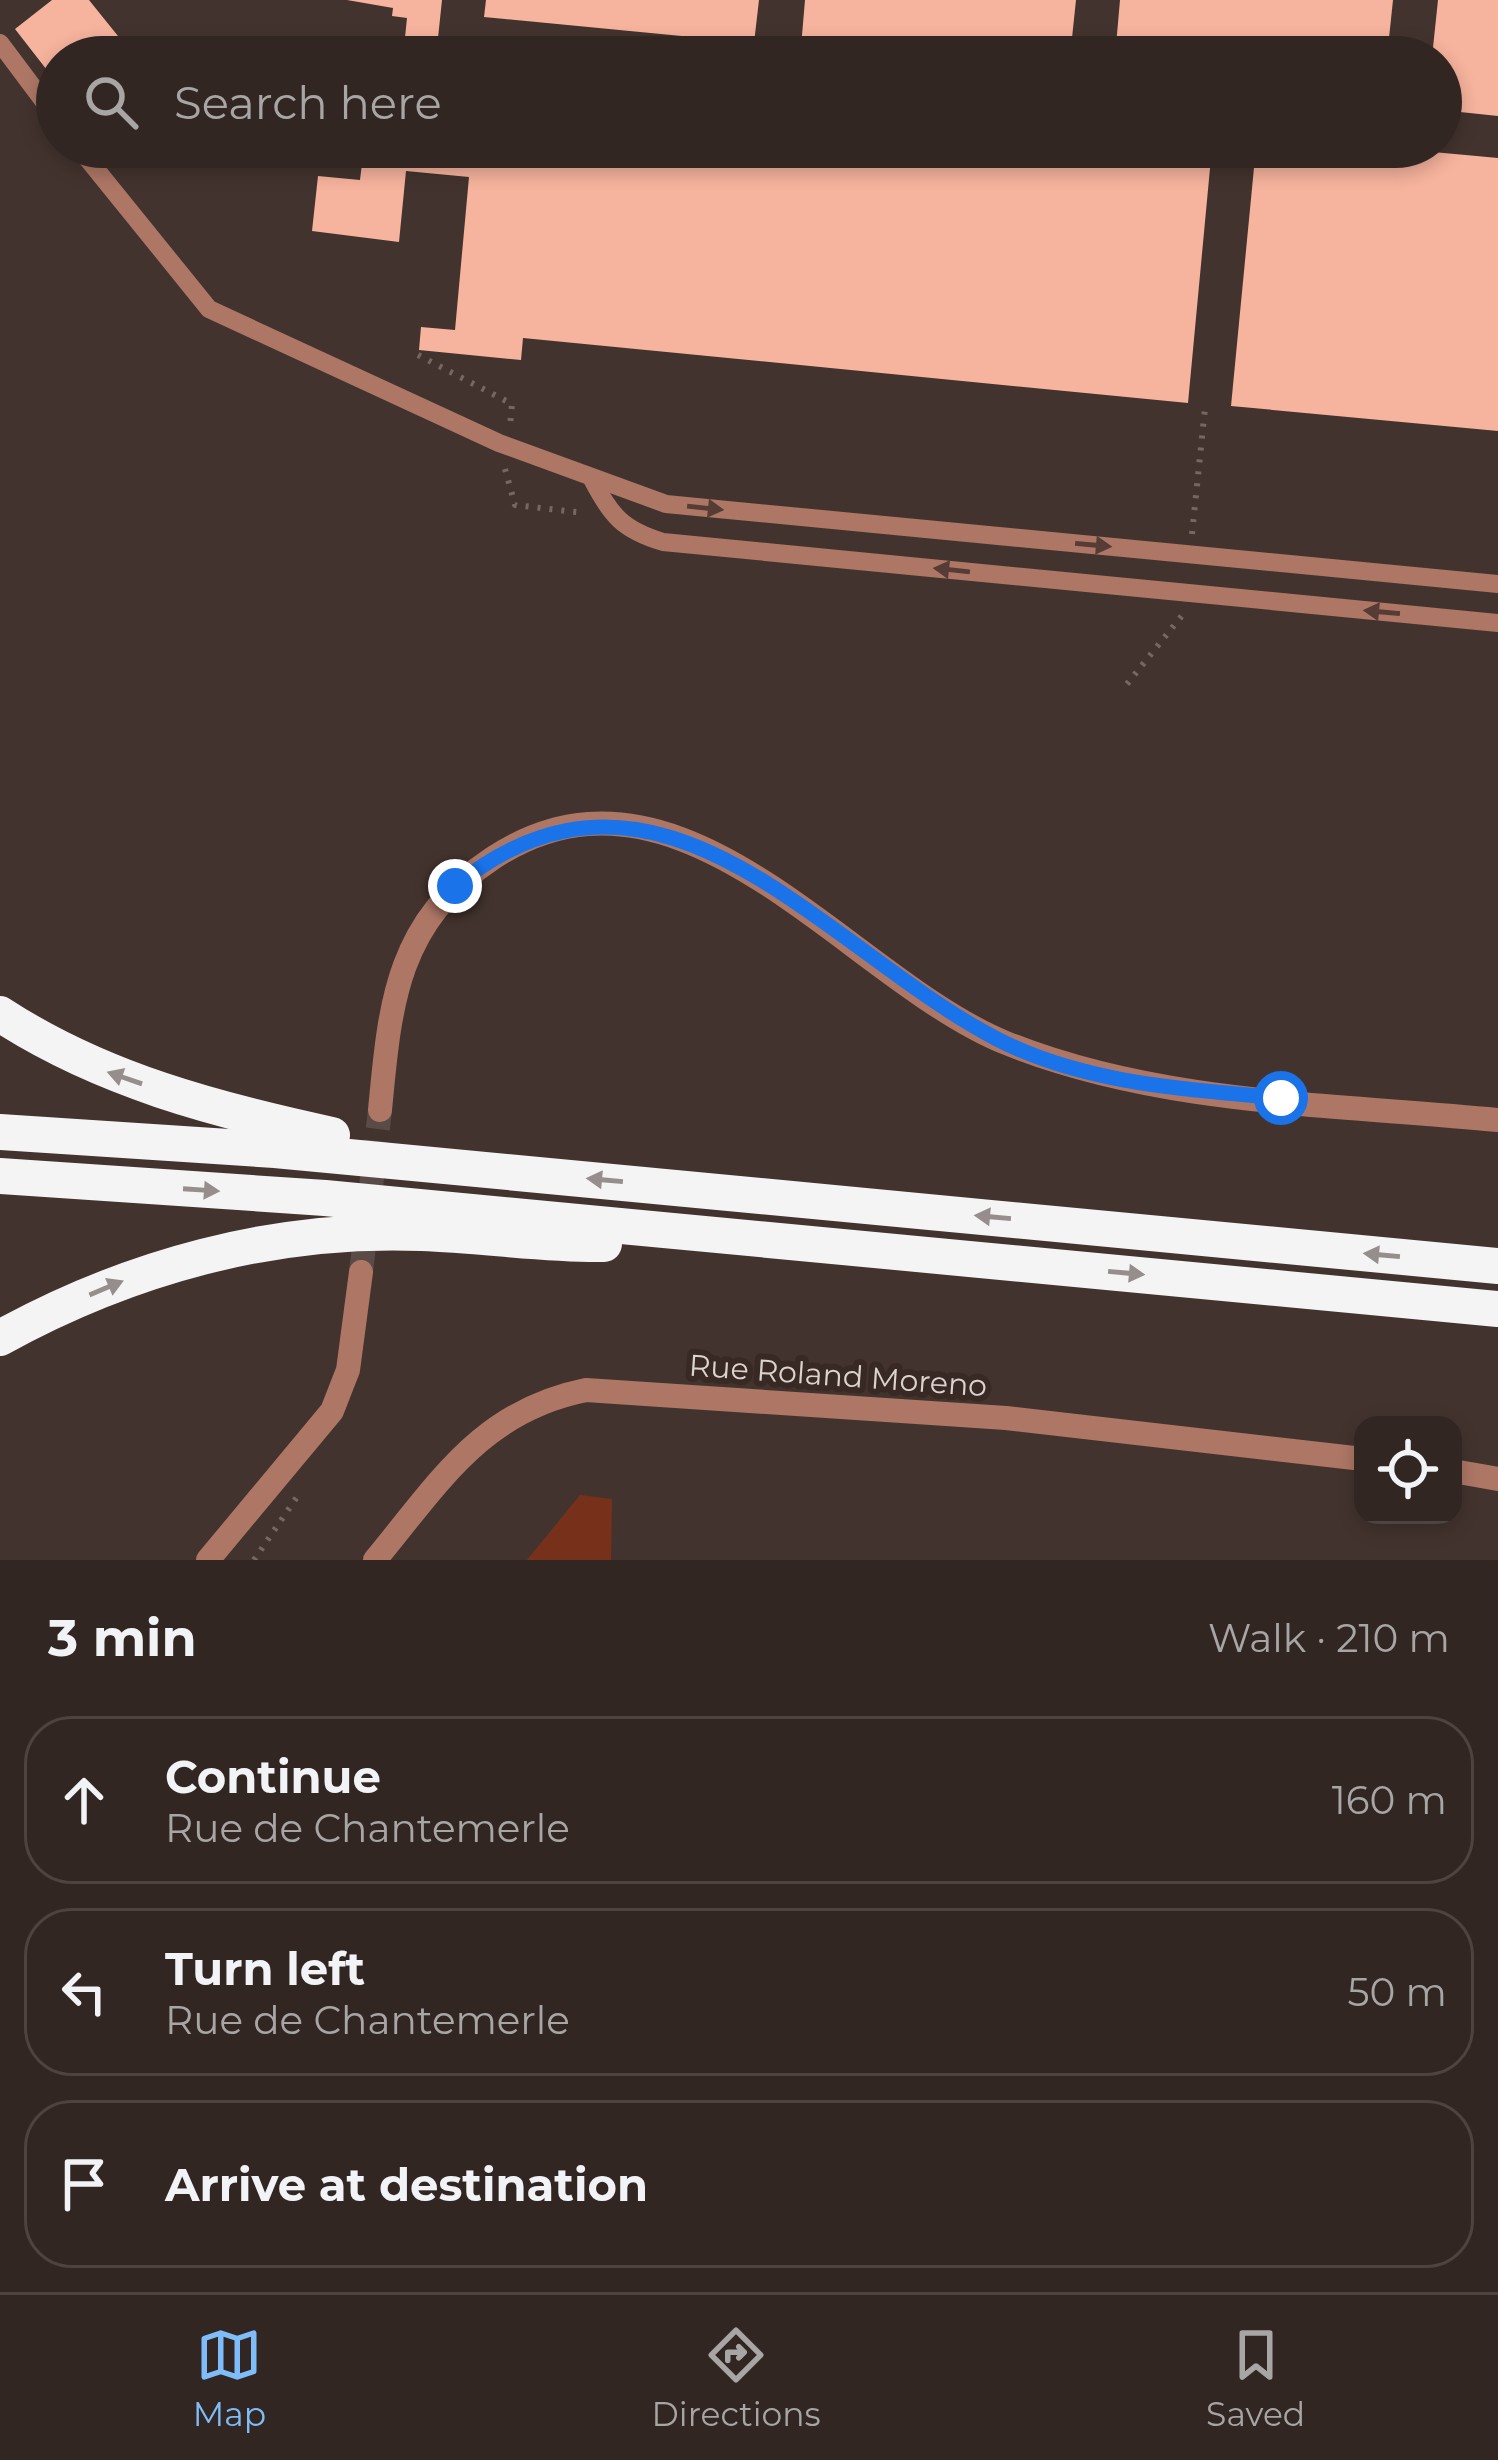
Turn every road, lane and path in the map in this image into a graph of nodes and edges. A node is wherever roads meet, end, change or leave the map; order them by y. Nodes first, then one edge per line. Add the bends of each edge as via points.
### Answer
1 (0, 43) edge
2 (36, 91) edge
3 (95, 168) edge
4 (592, 478) junction
5 (1498, 584) edge
6 (1498, 623) edge
7 (0, 1014) edge
8 (380, 1111) tunnel mouth
9 (1498, 1120) edge
10 (0, 1132) edge
11 (482, 1168) junction
12 (0, 1176) edge
13 (800, 1242) junction
14 (1498, 1266) edge
15 (361, 1272) tunnel mouth
16 (1498, 1309) edge
17 (0, 1338) edge
18 (1354, 1458) edge
19 (1498, 1463) edge
20 (1462, 1466) edge
21 (1462, 1469) edge
22 (1498, 1479) edge
23 (208, 1560) edge
24 (375, 1560) edge

1 - 2 lane
3 - 4 lane via 209,309
4 -> 5 lane via 666,504
6 -> 4 lane via 663,542 628,531 610,515
11 -> 7 highway via 194,1102 106,1071
8 - 9 street via 400,972 444,898 513,844 604,824 690,840 917,993 1001,1041 1072,1067 1144,1085
10 - 11 highway
14 -> 11 highway
12 -> 13 highway
13 -> 16 highway
17 -> 13 highway via 121,1281 198,1256 319,1238
15 - 23 street via 348,1370 332,1411
18 - 24 street, Rue Roland Moreno via 1006,1418 586,1390 552,1396 487,1431
19 - 20 street
21 - 22 street

